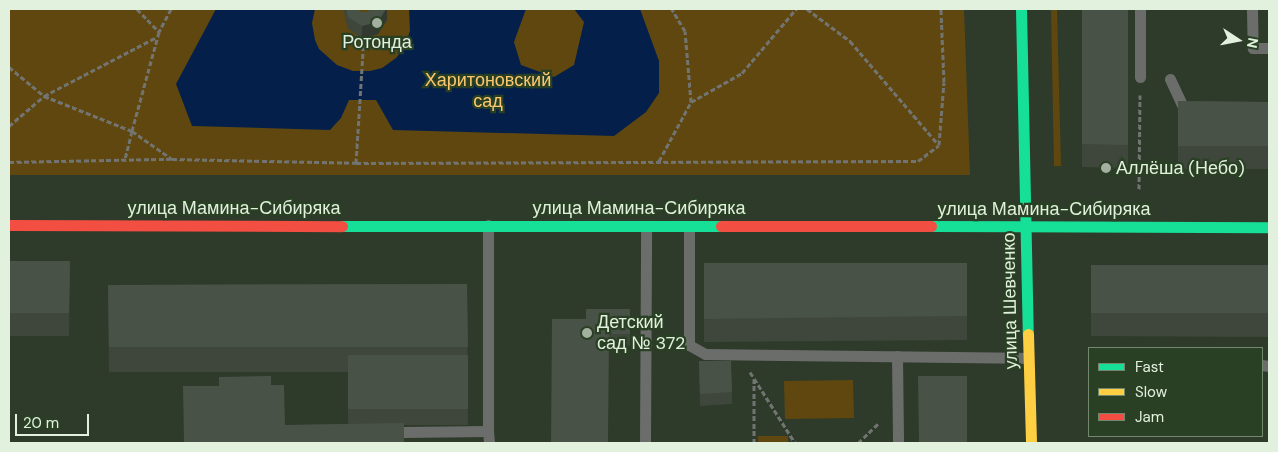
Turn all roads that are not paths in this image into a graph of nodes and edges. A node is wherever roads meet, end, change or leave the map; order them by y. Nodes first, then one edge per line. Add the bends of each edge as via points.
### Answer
1 (1021, 9) edge
2 (1140, 9) edge
3 (1252, 9) edge
4 (1269, 48) edge
5 (1140, 76) road end
6 (1170, 79) dead end
7 (1202, 107) edge
8 (9, 225) edge
9 (488, 225) junction
10 (646, 226) junction
11 (689, 226) junction
12 (1026, 226) junction
13 (1269, 227) edge
14 (897, 356) junction
15 (1028, 358) junction
16 (488, 431) junction
17 (403, 432) edge
18 (489, 443) edge
19 (645, 443) edge
20 (898, 443) edge
21 (1031, 443) edge

1 - 12 street, улица Шевченко
2 - 5 lane
3 - 4 lane via 1254,48
6 - 7 lane via 1183,107
8 - 9 street, улица Мамина-Сибиряка
9 - 10 street, улица Мамина-Сибиряка
9 - 16 lane
10 - 11 street, улица Мамина-Сибиряка
10 - 19 lane
11 - 12 street, улица Мамина-Сибиряка
11 - 14 lane via 689,345 704,354
12 - 13 street, улица Мамина-Сибиряка
12 - 15 street, улица Шевченко
14 - 15 lane
14 - 20 lane
15 - 21 street, улица Шевченко
16 - 17 lane
16 - 18 lane

